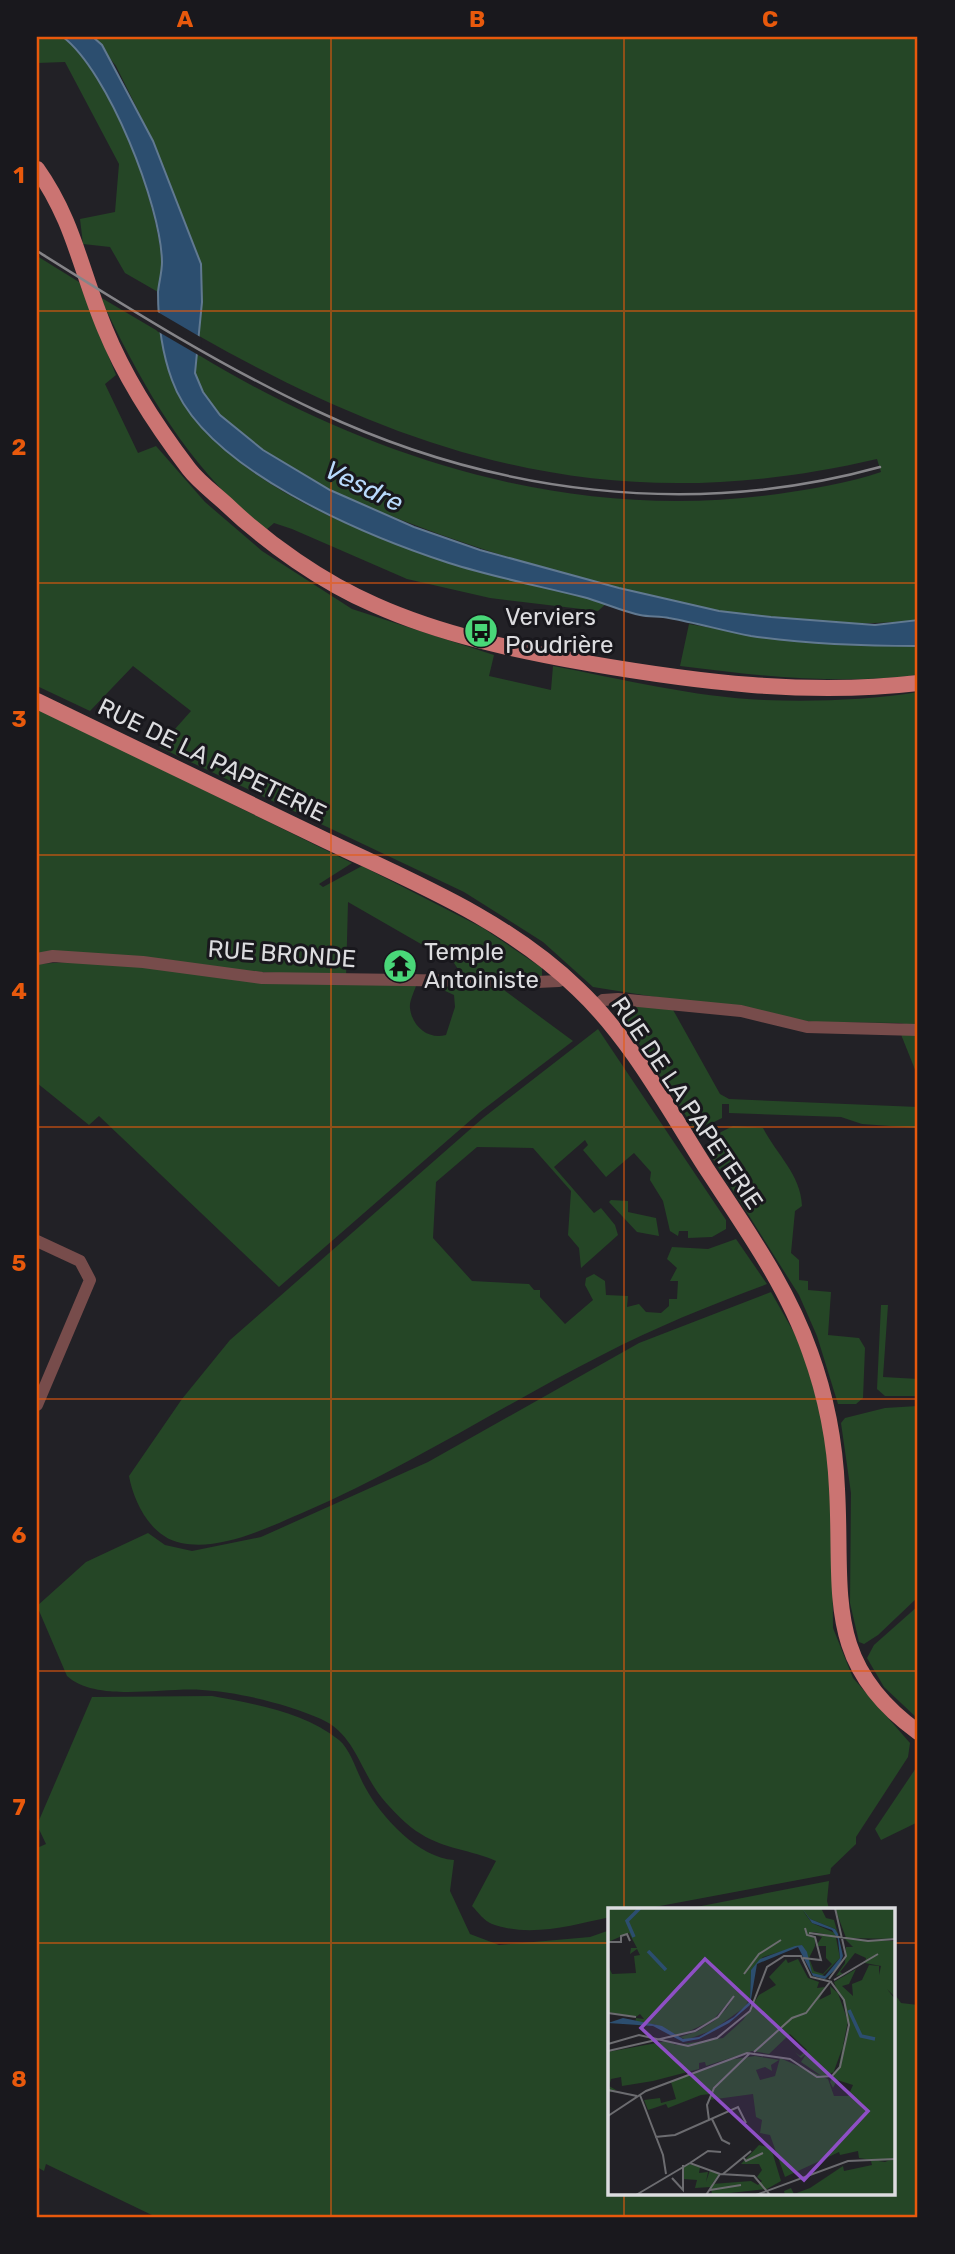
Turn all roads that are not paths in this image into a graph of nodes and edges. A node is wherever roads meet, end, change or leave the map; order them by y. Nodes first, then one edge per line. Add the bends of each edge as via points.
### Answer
1 (37, 169) edge
2 (918, 683) edge
3 (37, 701) edge
4 (37, 960) edge
5 (566, 978) junction
6 (595, 1006) junction
7 (918, 1030) edge
8 (37, 1241) edge
9 (37, 1405) edge
10 (918, 1732) edge

1 - 2 main road via 69,224 106,332 191,471 252,529 335,584 374,605 445,632 672,678 783,688 870,689
3 - 5 main road, RUE DE LA PAPETERIE via 449,899 496,925
4 - 5 street, RUE BRONDE via 53,956 130,961 262,978 537,982
5 - 6 main road, RUE DE LA PAPETERIE
6 - 7 street via 618,999 741,1011 807,1027
6 - 10 main road, RUE DE LA PAPETERIE via 713,1178 794,1314 818,1378 834,1452 842,1623 852,1654 872,1688
8 - 9 street via 80,1261 90,1280

